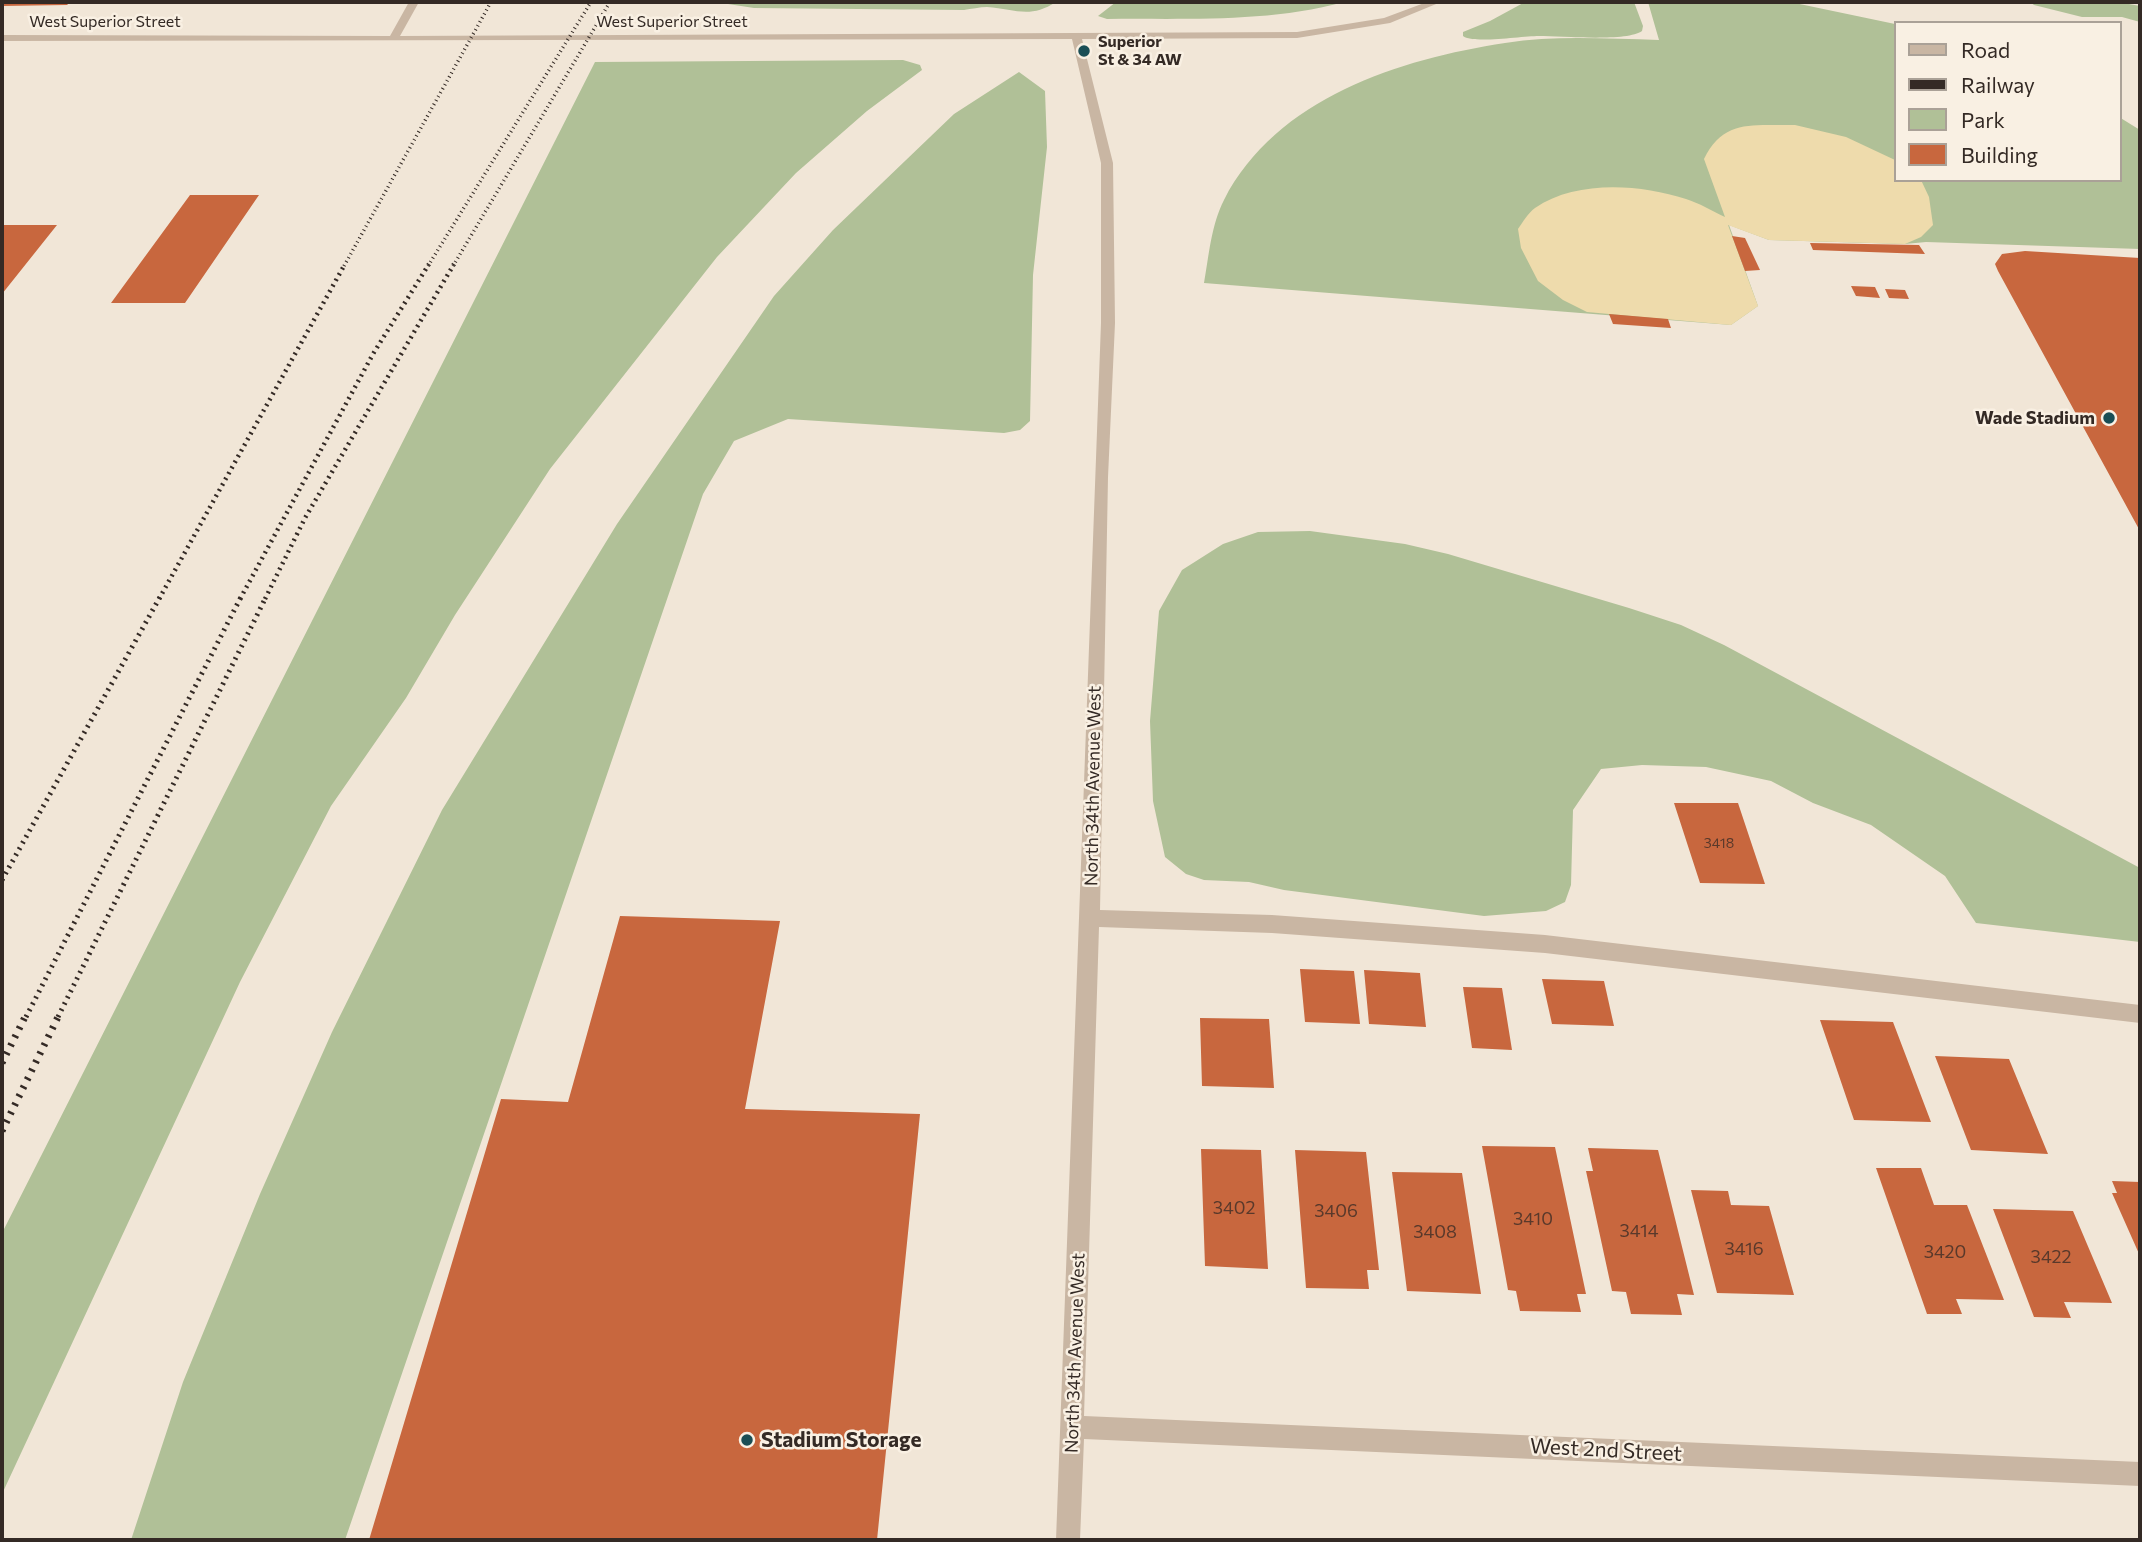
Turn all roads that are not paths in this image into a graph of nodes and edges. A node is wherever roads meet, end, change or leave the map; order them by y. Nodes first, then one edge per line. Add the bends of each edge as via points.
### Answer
1 (414, 2) edge
2 (1436, 2) edge
3 (1076, 36) junction
4 (2, 38) edge
5 (393, 39) junction
6 (1090, 918) junction
7 (2140, 1014) edge
8 (1072, 1427) junction
9 (2140, 1474) edge
10 (1068, 1540) edge

1 - 5 street
2 - 3 street, West Superior Street via 1386,21 1297,35
3 - 5 street, West Superior Street
3 - 6 street, North 34th Avenue West via 1109,178
4 - 5 street, West Superior Street
6 - 7 street via 1272,924 1545,944
6 - 8 street, North 34th Avenue West
8 - 9 street, West 2nd Street
8 - 10 street, North 34th Avenue West

